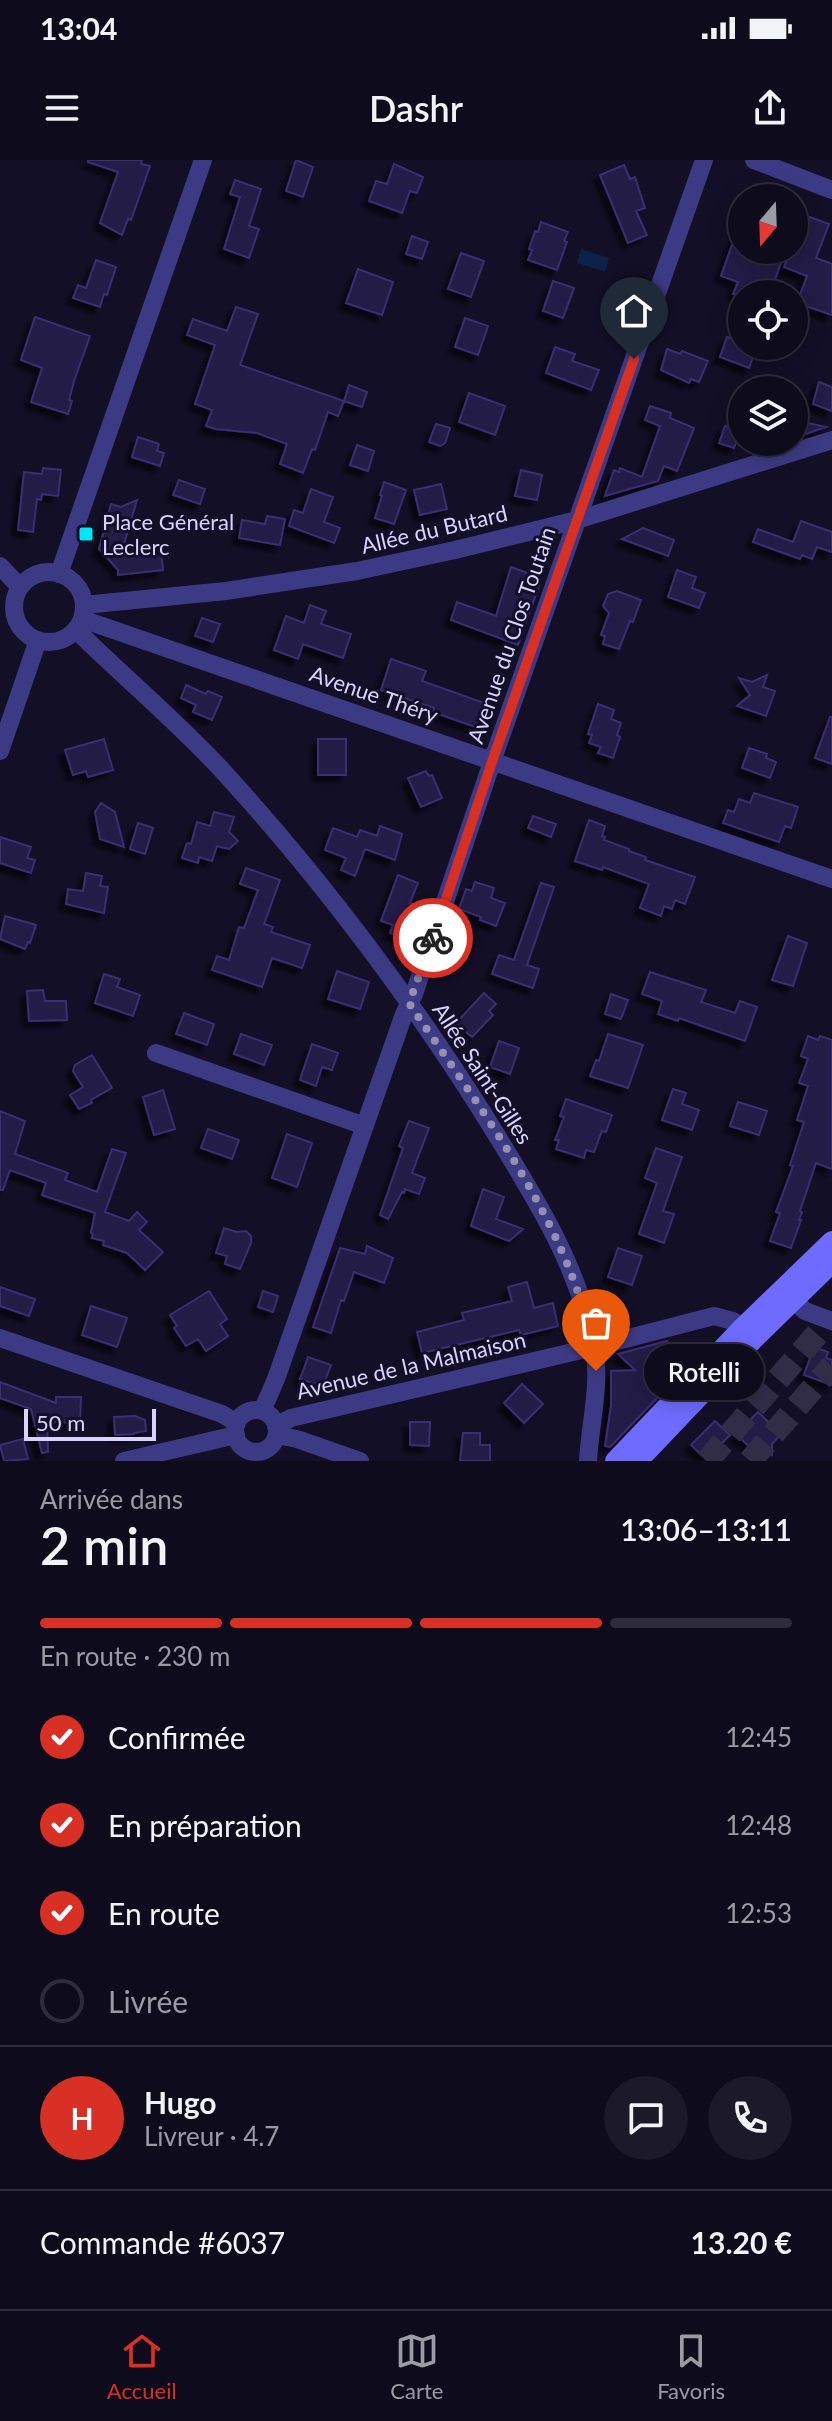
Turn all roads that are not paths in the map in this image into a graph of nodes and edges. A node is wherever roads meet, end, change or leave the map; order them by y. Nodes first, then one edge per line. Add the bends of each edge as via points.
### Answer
1 (203, 160) edge
2 (704, 160) edge
3 (754, 160) edge
4 (832, 190) edge
5 (832, 440) edge
6 (577, 520) junction
7 (0, 566) edge
8 (59, 574) junction
9 (10, 599) edge
10 (80, 618) junction
11 (38, 640) junction
12 (0, 751) edge
13 (493, 761) junction
14 (832, 879) edge
15 (409, 1003) junction
16 (156, 1053) dead end
17 (365, 1126) junction
18 (832, 1241) edge
19 (832, 1263) edge
20 (789, 1296) junction
21 (832, 1321) edge
22 (743, 1327) junction
23 (0, 1338) edge
24 (594, 1347) junction
25 (262, 1411) junction
26 (669, 1416) junction
27 (236, 1429) junction
28 (276, 1430) junction
29 (247, 1456) edge
30 (124, 1461) edge
31 (360, 1461) edge
32 (588, 1461) edge
33 (615, 1461) edge
34 (638, 1461) edge

1 - 8 street
2 - 6 street, Avenue du Clos Toutain
3 - 4 street
5 - 6 street, Allée du Butard
6 - 10 street, Allée du Butard via 357,571
6 - 13 street, Avenue du Clos Toutain
7 - 9 street
8 - 9 street via 37,574
8 - 10 street via 75,585
9 - 11 street via 21,628
10 - 11 street via 67,637
10 - 13 street, Avenue Théry
10 - 15 street, Allée Saint-Gilles via 319,885
11 - 12 street
13 - 14 street, Avenue Théry
13 - 15 street, Avenue du Clos Toutain
15 - 17 street, Avenue du Clos Toutain
15 - 24 street, Allée Saint-Gilles via 480,1108 560,1245
16 - 17 street
17 - 25 street, Avenue du Clos Toutain
18 - 20 street
19 - 20 street
20 - 21 street via 805,1311
20 - 22 street
20 - 26 street via 753,1340
22 - 24 street, Avenue de la Malmaison via 714,1316
22 - 26 street
23 - 27 street via 222,1414
24 - 28 street, Avenue de la Malmaison via 291,1418
24 - 32 street, Allée Saint-Gilles via 595,1409
25 - 27 street via 247,1412
25 - 28 street via 271,1416
26 - 33 street
26 - 34 street
27 - 29 street
27 - 30 street
28 - 29 street via 267,1449
28 - 31 street

